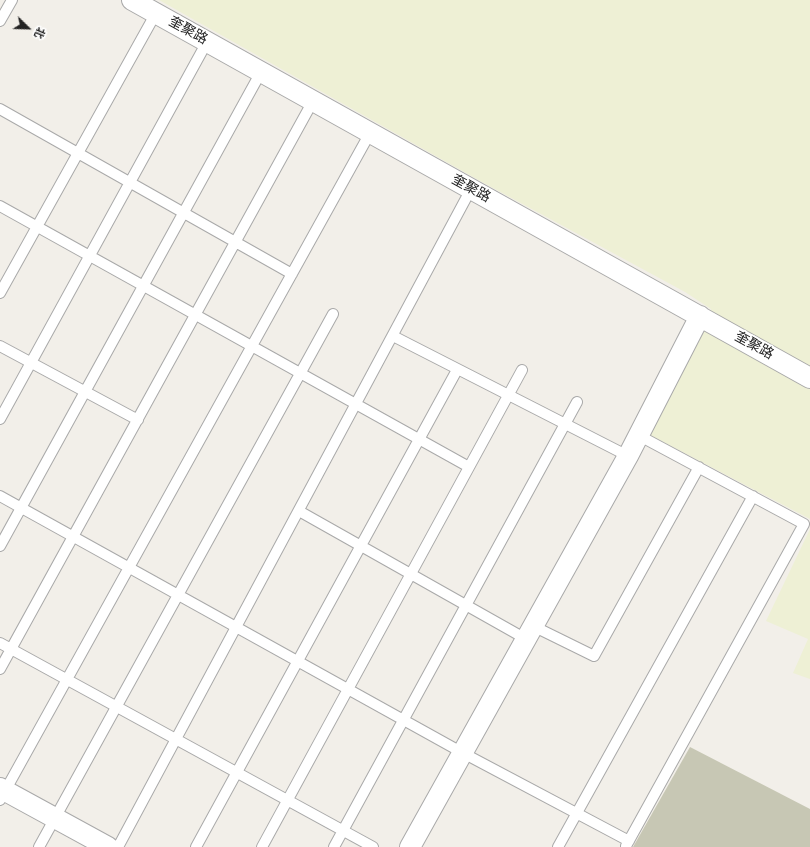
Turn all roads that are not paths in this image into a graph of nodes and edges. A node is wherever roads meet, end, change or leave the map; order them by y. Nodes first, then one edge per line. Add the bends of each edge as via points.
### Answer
1 (12, 0) edge
2 (132, 0) edge
3 (156, 13) junction
4 (0, 21) edge
5 (207, 42) junction
6 (261, 72) junction
7 (313, 101) junction
8 (0, 109) edge
9 (370, 133) junction
10 (78, 153) junction
11 (130, 182) junction
12 (471, 189) junction
13 (0, 206) edge
14 (183, 213) junction
15 (37, 226) junction
16 (236, 242) junction
17 (89, 256) junction
18 (292, 274) junction
19 (144, 286) junction
20 (0, 293) edge
21 (332, 314) dead end
22 (196, 315) junction
23 (700, 316) junction
24 (392, 336) junction
25 (0, 346) edge
26 (252, 346) junction
27 (31, 363) junction
28 (457, 370) junction
29 (522, 370) dead end
30 (300, 373) junction
31 (810, 378) edge
32 (85, 392) junction
33 (508, 395) junction
34 (577, 402) dead end
35 (356, 404) junction
36 (0, 419) edge
37 (138, 420) junction
38 (565, 424) junction
39 (638, 435) junction
40 (418, 439) junction
41 (628, 456) junction
42 (469, 467) junction
43 (699, 467) junction
44 (0, 496) edge
45 (752, 496) junction
46 (21, 508) junction
47 (299, 511) junction
48 (73, 537) junction
49 (0, 546) edge
50 (360, 546) junction
51 (129, 567) junction
52 (410, 574) junction
53 (178, 594) junction
54 (466, 605) junction
55 (237, 627) junction
56 (530, 633) junction
57 (0, 643) edge
58 (11, 649) junction
59 (297, 660) junction
60 (0, 669) edge
61 (67, 680) junction
62 (348, 689) junction
63 (116, 707) junction
64 (403, 720) junction
65 (177, 740) junction
66 (463, 753) junction
67 (236, 772) junction
68 (2, 793) edge
69 (288, 800) junction
70 (577, 813) junction
71 (55, 818) junction
72 (343, 830) junction
73 (627, 844) edge
74 (39, 847) edge
75 (108, 847) edge
76 (118, 847) edge
77 (196, 847) edge
78 (262, 847) edge
79 (334, 847) edge
80 (374, 847) edge
81 (410, 847) edge
82 (558, 847) edge

1 - 4 lane
2 - 3 street, 奎聚路
3 - 5 street, 奎聚路
3 - 10 lane
5 - 6 street, 奎聚路
5 - 11 lane
6 - 7 street, 奎聚路
6 - 14 lane
7 - 9 street, 奎聚路
7 - 16 lane
8 - 10 lane
9 - 12 street, 奎聚路
9 - 18 lane
10 - 11 lane
10 - 15 lane
11 - 14 lane
11 - 17 lane
12 - 23 street, 奎聚路
12 - 24 lane
13 - 15 lane
14 - 16 lane
14 - 19 lane
15 - 17 lane
15 - 20 lane
16 - 18 lane
16 - 22 lane
17 - 19 lane
17 - 27 lane
18 - 26 lane
19 - 22 lane
19 - 32 lane
21 - 30 lane
22 - 26 lane
22 - 37 lane
23 - 31 street, 奎聚路
23 - 39 street
24 - 28 lane
24 - 35 lane
25 - 27 lane
26 - 30 lane
26 - 51 lane
27 - 32 lane
27 - 36 lane
28 - 33 lane
28 - 40 lane
29 - 33 lane
30 - 35 lane
30 - 53 lane
32 - 37 lane
32 - 46 lane
33 - 38 lane
33 - 42 lane
34 - 38 lane
35 - 40 lane
35 - 47 lane
37 - 48 lane
38 - 41 lane
38 - 54 lane
39 - 41 street
39 - 43 lane
40 - 42 lane
40 - 50 lane
41 - 56 street
42 - 52 lane
43 - 45 lane
43 - 56 lane via 594,656
44 - 46 lane
45 - 70 lane
45 - 73 lane via 804,524
46 - 48 lane
46 - 49 lane
47 - 50 lane
47 - 55 lane
48 - 51 lane
48 - 58 lane
50 - 52 lane
50 - 59 lane
51 - 53 lane
51 - 61 lane
52 - 54 lane
52 - 62 lane
53 - 55 lane
53 - 63 lane
54 - 56 lane
54 - 64 lane
55 - 59 lane
55 - 65 lane
56 - 66 street
57 - 58 lane
58 - 60 lane
58 - 61 lane
59 - 62 lane
59 - 67 lane
61 - 63 lane
61 - 68 lane
62 - 64 lane
62 - 69 lane
63 - 65 lane
63 - 71 lane
64 - 66 lane
64 - 72 lane
65 - 67 lane
65 - 76 lane
66 - 70 lane
66 - 81 street
67 - 69 lane
67 - 77 lane
68 - 71 street
69 - 72 lane
69 - 78 lane
70 - 73 lane
70 - 82 lane
71 - 74 lane
71 - 75 street
72 - 79 lane
72 - 80 lane

